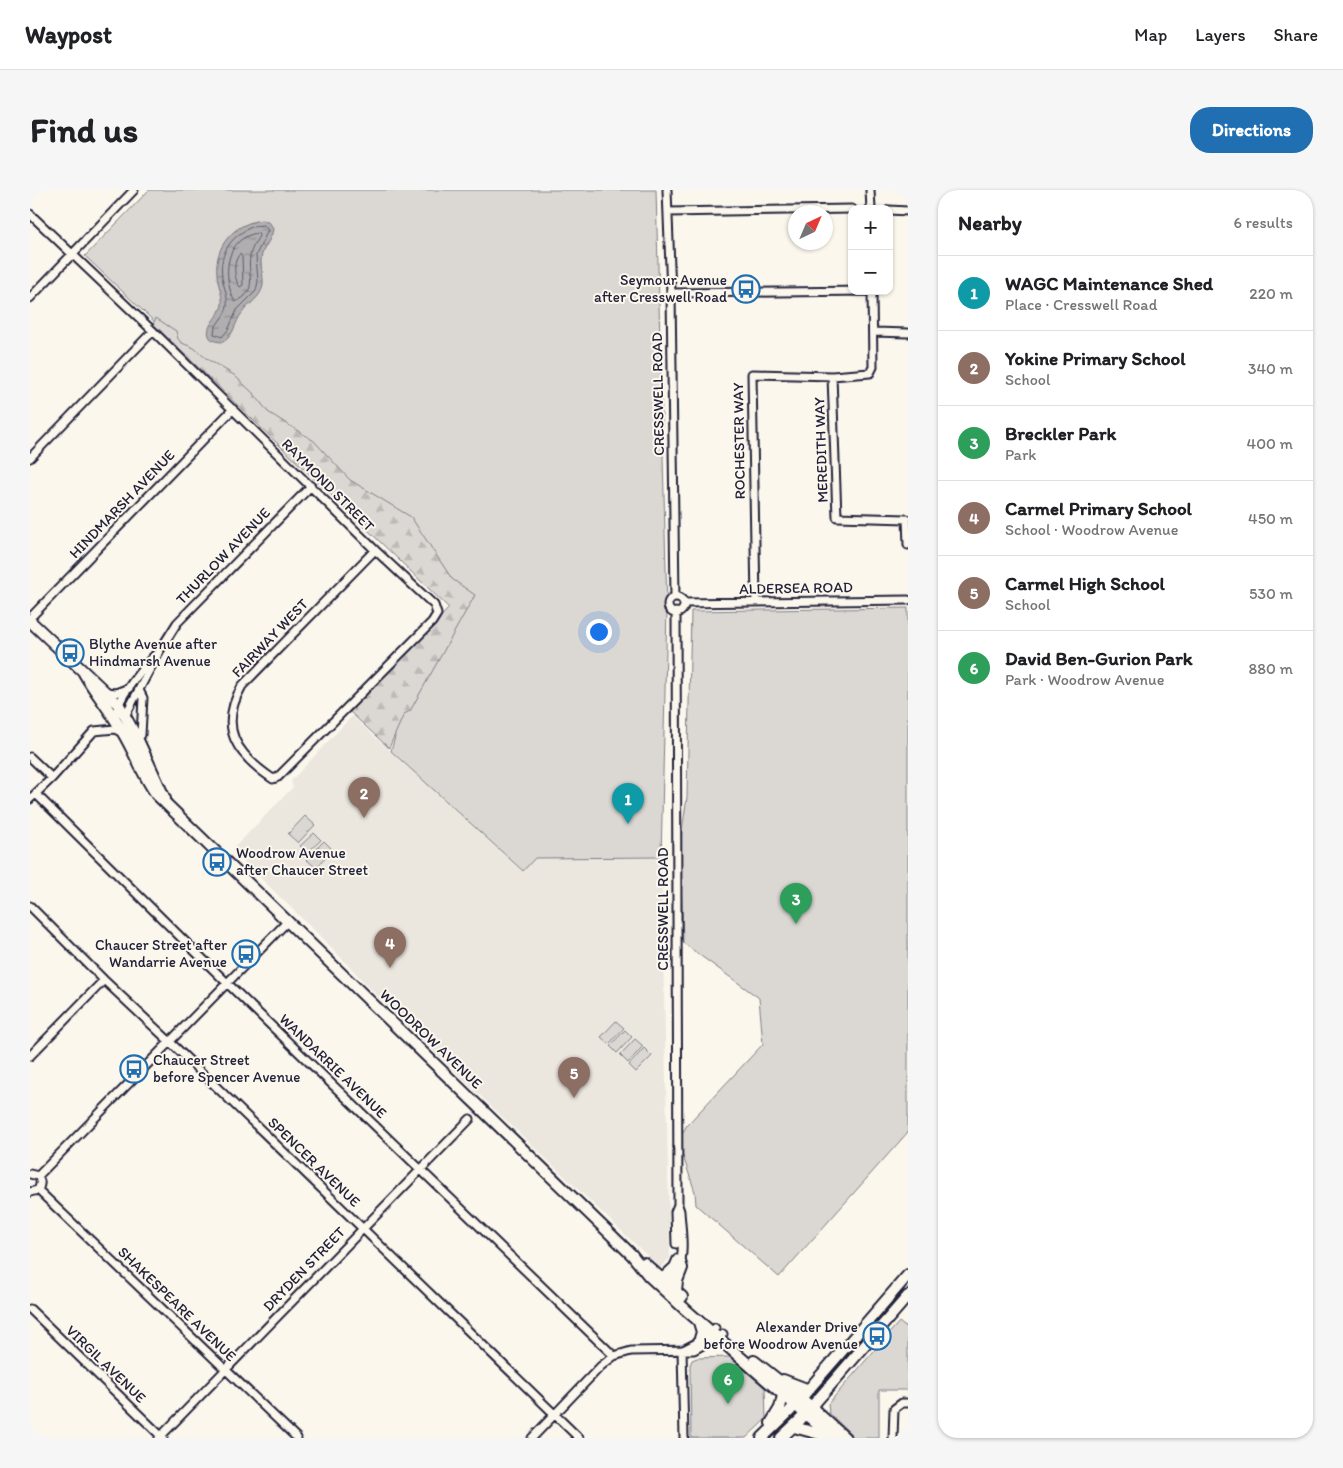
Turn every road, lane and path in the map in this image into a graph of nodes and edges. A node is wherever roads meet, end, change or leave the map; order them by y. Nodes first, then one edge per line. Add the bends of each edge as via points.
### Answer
1 (134, 190) edge
2 (668, 190) edge
3 (870, 190) edge
4 (871, 205) edge
5 (848, 209) edge
6 (893, 210) edge
7 (908, 210) edge
8 (668, 212) junction
9 (30, 214) edge
10 (72, 255) junction
11 (848, 291) edge
12 (671, 293) junction
13 (872, 295) edge
14 (30, 298) edge
15 (153, 332) junction
16 (874, 332) junction
17 (908, 333) edge
18 (832, 376) junction
19 (233, 409) junction
20 (30, 458) edge
21 (311, 486) junction
22 (908, 545) edge
23 (376, 550) junction
24 (675, 597) junction
25 (908, 600) edge
26 (756, 602) junction
27 (684, 603) junction
28 (676, 612) junction
29 (30, 619) edge
30 (160, 650) junction
31 (84, 674) junction
32 (130, 687) junction
33 (139, 690) junction
34 (106, 692) junction
35 (119, 705) junction
36 (121, 718) junction
37 (123, 733) junction
38 (138, 738) junction
39 (30, 757) edge
40 (52, 778) junction
41 (273, 779) joint
42 (33, 797) edge
43 (166, 802) junction
44 (30, 906) edge
45 (287, 922) junction
46 (104, 980) junction
47 (227, 982) junction
48 (169, 1041) junction
49 (30, 1043) edge
50 (36, 1049) junction
51 (30, 1056) edge
52 (470, 1120) dead end
53 (420, 1170) junction
54 (34, 1175) edge
55 (38, 1190) junction
56 (30, 1192) edge
57 (678, 1205) junction
58 (363, 1228) junction
59 (680, 1262) junction
60 (908, 1274) edge
61 (662, 1283) junction
62 (676, 1291) junction
63 (908, 1296) edge
64 (30, 1309) edge
65 (699, 1322) junction
66 (717, 1333) junction
67 (699, 1342) junction
68 (682, 1350) junction
69 (614, 1356) junction
70 (226, 1369) junction
71 (777, 1379) junction
72 (809, 1390) junction
73 (783, 1395) junction
74 (798, 1402) junction
75 (908, 1403) edge
76 (807, 1410) junction
77 (555, 1415) junction
78 (794, 1427) junction
79 (161, 1437) edge
80 (763, 1437) edge
81 (297, 1438) edge
82 (532, 1438) edge
83 (579, 1438) edge
84 (684, 1438) edge
85 (781, 1438) edge
86 (833, 1438) edge
87 (845, 1438) edge
88 (893, 1438) edge

1 - 10 street
2 - 8 street, CRESSWELL ROAD
3 - 4 street
5 - 8 street
6 - 7 street
8 - 12 street, CRESSWELL ROAD
9 - 10 street, RAYMOND STREET
10 - 14 street
10 - 15 street, RAYMOND STREET
11 - 12 street
12 - 24 street, CRESSWELL ROAD
13 - 16 street
15 - 19 street, RAYMOND STREET
15 - 20 street
16 - 17 street
16 - 18 street, ROCHESTER WAY via 870,373
18 - 22 street, MEREDITH WAY via 837,517 906,518
18 - 26 street, ROCHESTER WAY via 752,374
19 - 21 street, RAYMOND STREET
19 - 29 street, HINDMARSH AVENUE
21 - 23 street, RAYMOND STREET
21 - 30 street, THURLOW AVENUE via 177,623
23 - 41 street, FAIRWAY WEST via 242,686 234,701 232,736 244,755
23 - 41 street, RAYMOND STREET via 434,605 437,614 286,770
24 - 27 street
24 - 28 street, CRESSWELL ROAD via 668,605
25 - 26 street, ALDERSEA ROAD
26 - 27 street, ALDERSEA ROAD
27 - 28 street via 683,608
28 - 57 street, CRESSWELL ROAD
29 - 31 main road
30 - 32 street, THURLOW AVENUE
30 - 33 street, THURLOW AVENUE
31 - 34 main road
31 - 36 main road via 95,692
32 - 34 street via 122,692
32 - 35 street, THURLOW AVENUE
33 - 36 street, THURLOW AVENUE
33 - 38 street via 143,698 141,735
34 - 35 main road
35 - 36 main road
36 - 37 main road, WOODROW AVENUE
36 - 38 main road, WOODROW AVENUE
37 - 40 street via 115,729 94,731
37 - 43 main road, WOODROW AVENUE via 152,788
38 - 43 main road, WOODROW AVENUE
39 - 40 street
40 - 42 street
42 - 47 street, WANDARRIE AVENUE
43 - 45 main road, WOODROW AVENUE
44 - 46 street, SPENCER AVENUE
45 - 47 street
45 - 61 main road, WOODROW AVENUE
46 - 48 street, SPENCER AVENUE
46 - 50 street
47 - 48 street
47 - 53 street, WANDARRIE AVENUE
48 - 54 street
48 - 58 street, SPENCER AVENUE
49 - 50 street
50 - 51 street
52 - 53 street, DRYDEN STREET
53 - 58 street, DRYDEN STREET
53 - 69 street, WANDARRIE AVENUE
54 - 55 street via 40,1180
55 - 56 street
55 - 70 street, SHAKESPEARE AVENUE
57 - 59 street, CRESSWELL ROAD
57 - 61 street, CRESSWELL ROAD via 675,1212 677,1259
58 - 70 street, DRYDEN STREET
58 - 77 street, SPENCER AVENUE
59 - 61 street via 676,1273
59 - 62 main road via 682,1268
60 - 72 main road
61 - 62 main road, WOODROW AVENUE
61 - 65 main road, WOODROW AVENUE
62 - 66 main road, WOODROW AVENUE
63 - 76 main road
64 - 79 street, VIRGIL AVENUE
65 - 66 main road, WOODROW AVENUE
65 - 67 main road via 702,1332
66 - 67 street
66 - 68 street via 694,1350
66 - 71 main road, WOODROW AVENUE
66 - 73 main road, WOODROW AVENUE
67 - 68 street
68 - 69 street via 631,1351
68 - 84 street
69 - 77 street
70 - 79 street, DRYDEN STREET
70 - 81 street, SHAKESPEARE AVENUE
71 - 72 main road
71 - 74 main road, WOODROW AVENUE
72 - 74 main road
73 - 74 main road, WOODROW AVENUE
73 - 80 main road via 780,1408
74 - 76 main road, WOODROW AVENUE
74 - 80 main road
75 - 88 street via 894,1408
76 - 78 main road
76 - 86 main road, WOODROW AVENUE
76 - 87 main road, WOODROW AVENUE
77 - 82 street
77 - 83 street, SPENCER AVENUE
78 - 85 main road
78 - 86 main road

